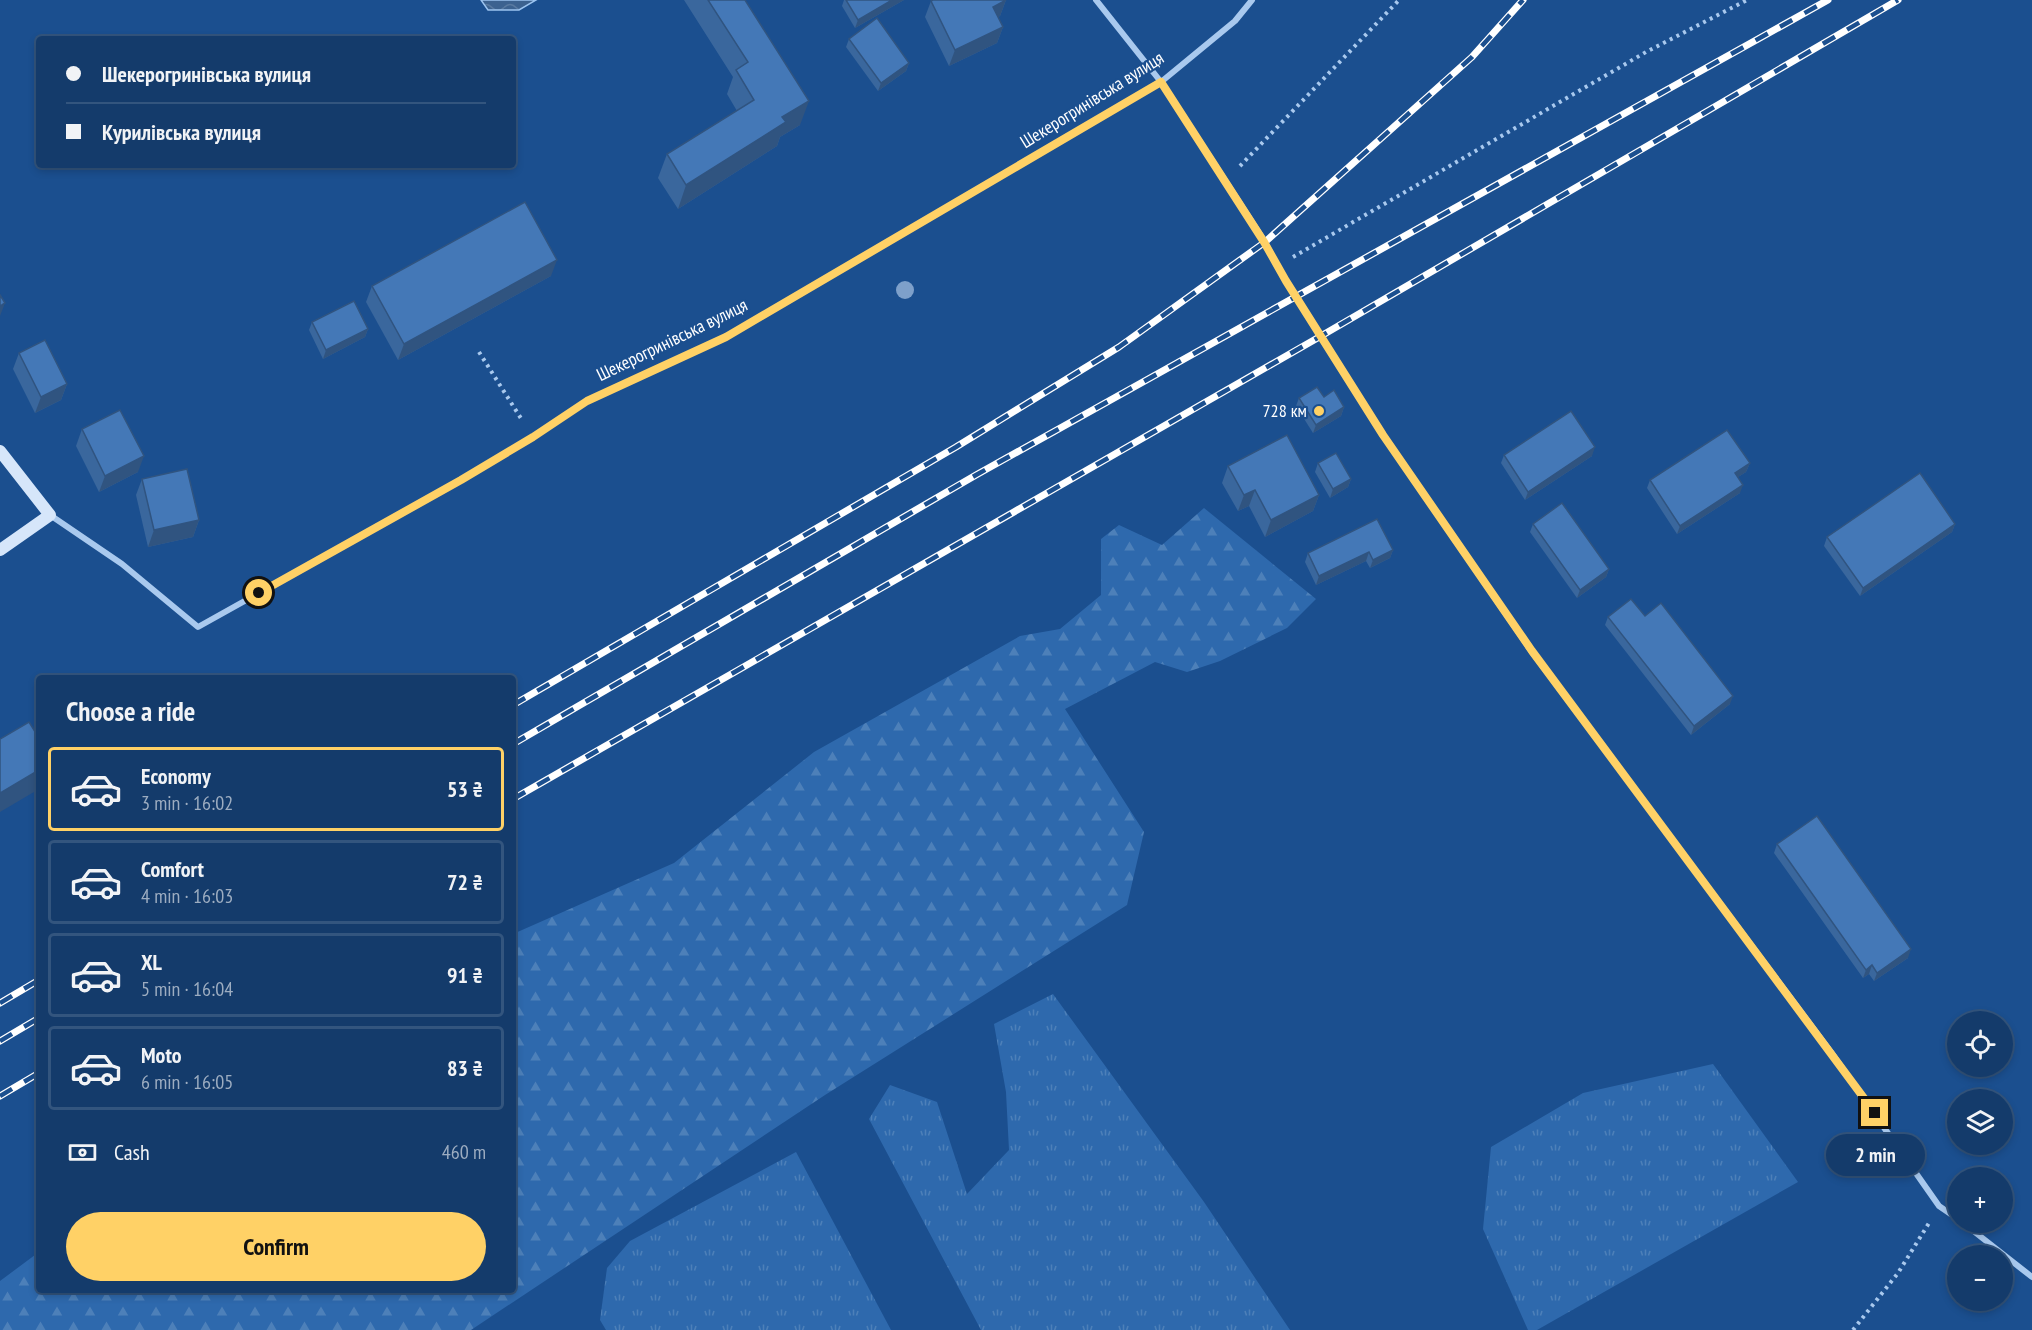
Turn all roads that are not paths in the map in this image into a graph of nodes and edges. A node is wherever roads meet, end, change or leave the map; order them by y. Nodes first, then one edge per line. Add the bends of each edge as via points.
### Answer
1 (1096, 0) edge
2 (1252, 0) edge
3 (1161, 82) junction
4 (0, 451) edge
5 (50, 515) junction
6 (0, 550) edge
7 (1947, 1211) edge
8 (1976, 1233) edge
9 (2032, 1277) edge

1 - 3 street
2 - 3 street, Шекерогринівська вулиця via 1235,21
3 - 5 street, Шекерогринівська вулиця via 726,337 587,401 461,480 198,627 122,564
3 - 7 street via 1383,435 1532,651
4 - 5 street, Шекерогринівська вулиця
5 - 6 street
8 - 9 street

